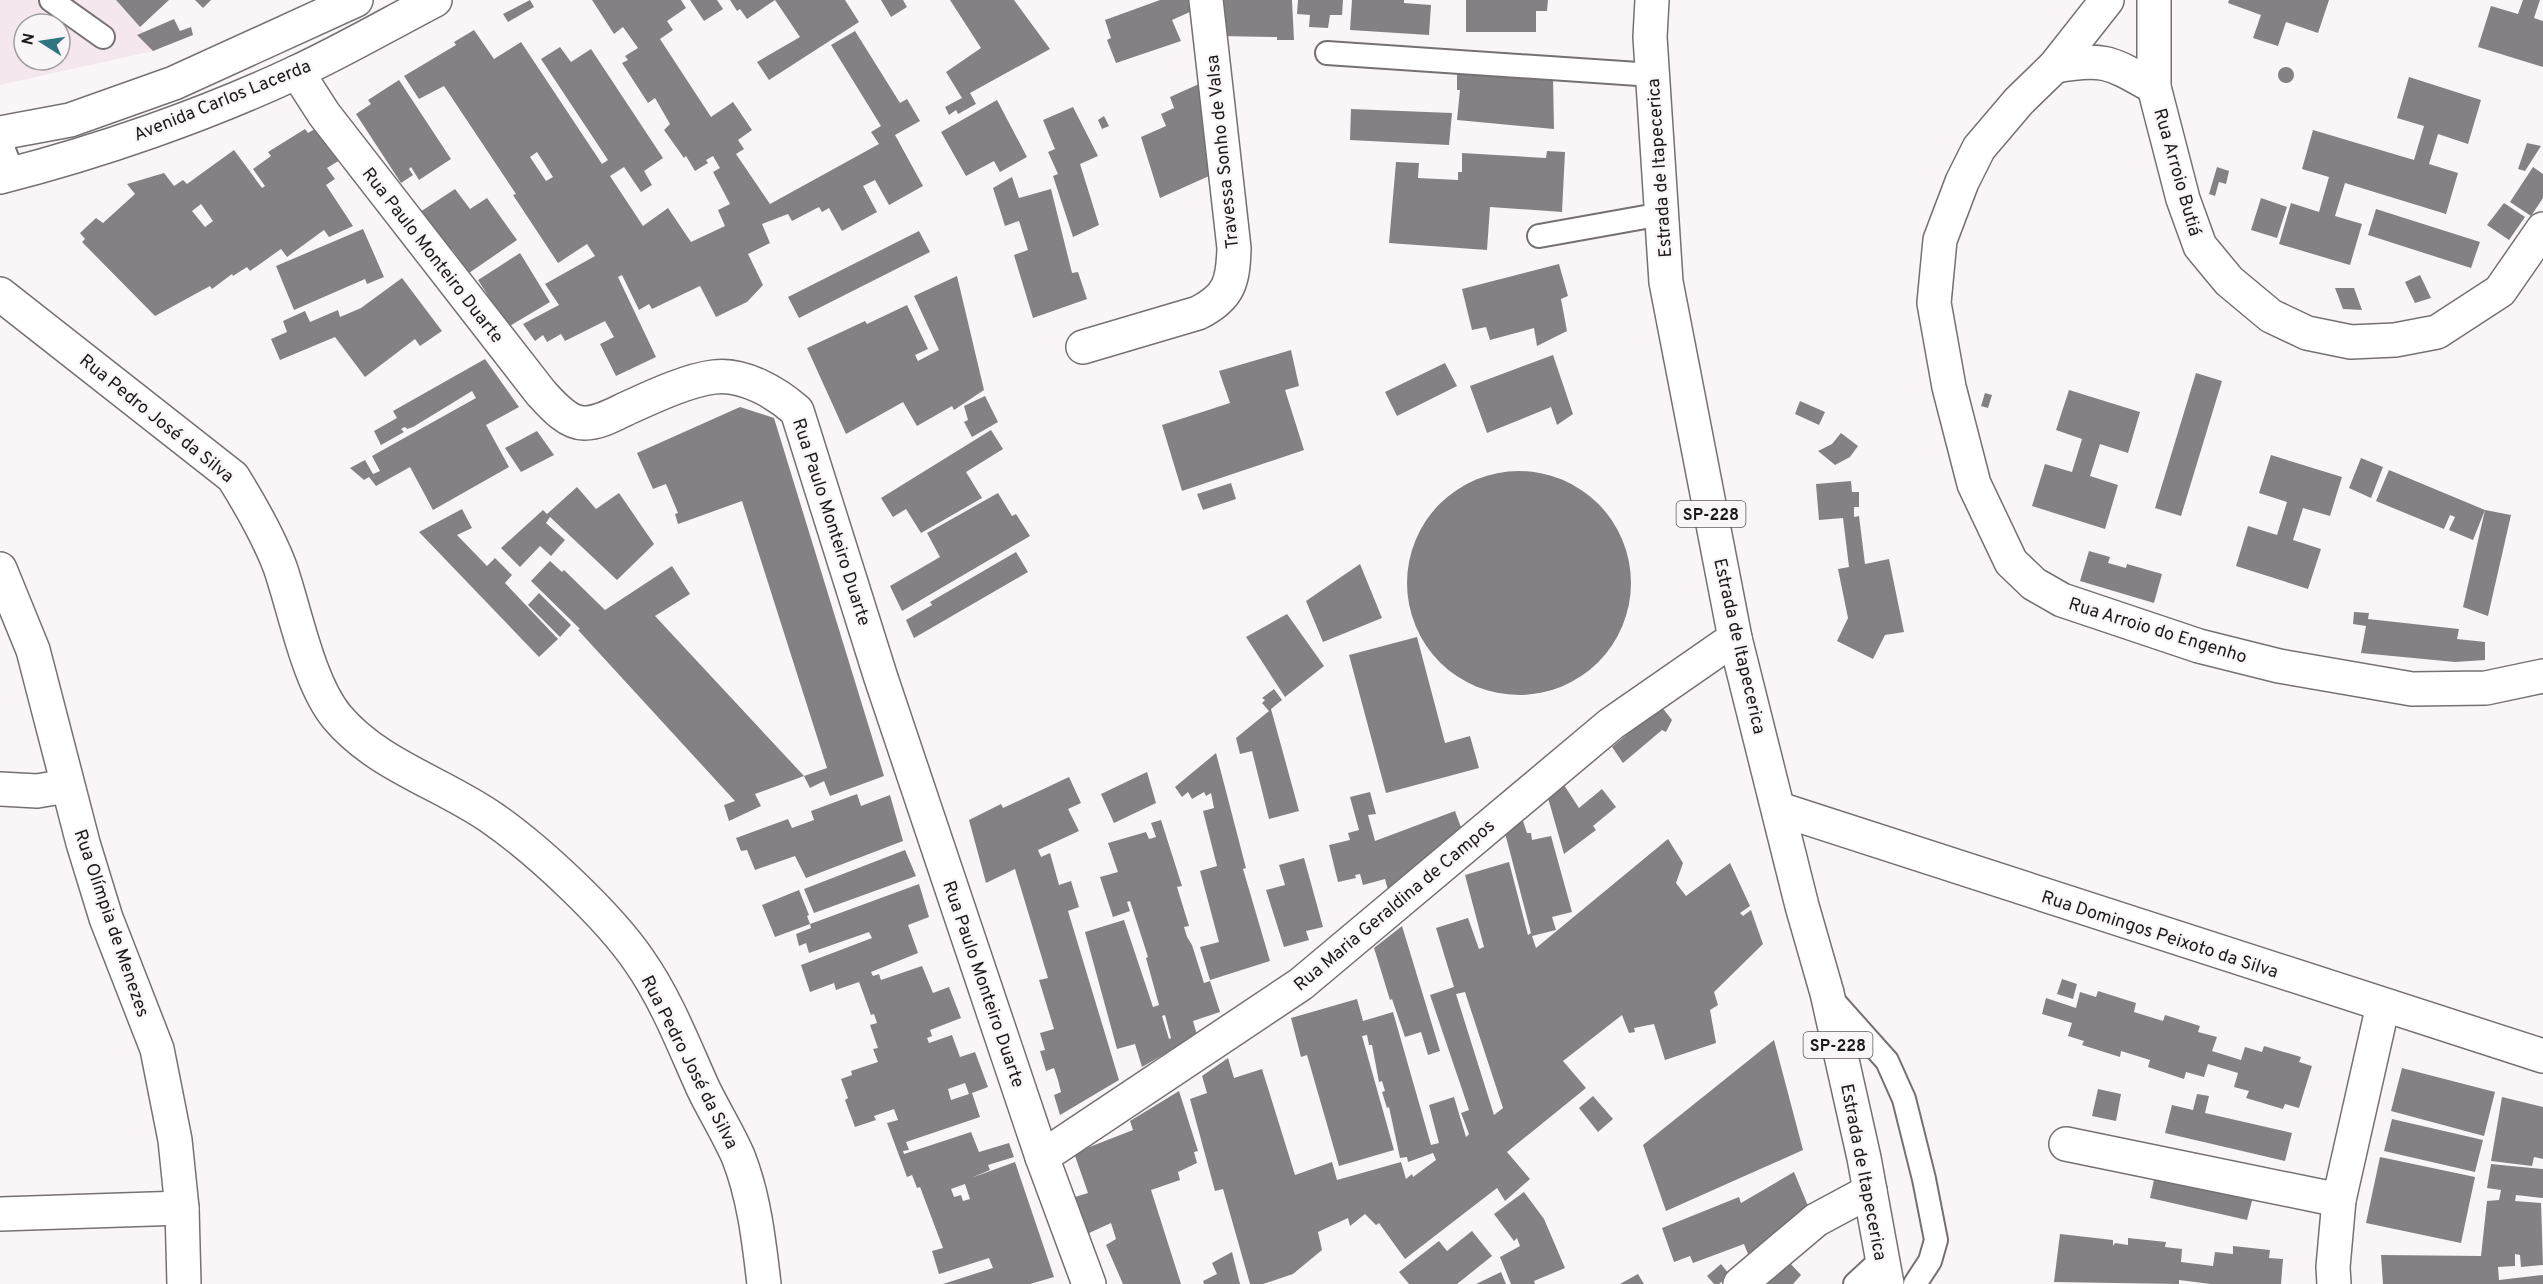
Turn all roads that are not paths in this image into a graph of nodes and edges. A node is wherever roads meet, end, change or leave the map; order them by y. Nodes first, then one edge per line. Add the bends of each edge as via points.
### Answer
1 (51, 0) edge
2 (356, 0) edge
3 (435, 0) edge
4 (1206, 0) edge
5 (1652, 0) edge
6 (1668, 0) edge
7 (2154, 0) edge
8 (2104, 3) edge
9 (103, 37) dead end
10 (1650, 37) junction
11 (1327, 53) dead end
12 (2055, 66) junction
13 (297, 72) junction
14 (1653, 75) junction
15 (2154, 87) junction
16 (0, 133) edge
17 (0, 140) edge
18 (6, 175) edge
19 (1662, 214) junction
20 (2543, 229) edge
21 (1539, 236) dead end
22 (0, 294) edge
23 (1083, 347) dead end
24 (0, 569) edge
25 (1735, 638) junction
26 (2543, 676) edge
27 (67, 786) junction
28 (0, 789) edge
29 (1779, 809) junction
30 (1827, 993) junction
31 (2383, 1005) junction
32 (2543, 1056) edge
33 (2066, 1144) dead end
34 (1042, 1157) junction
35 (1870, 1191) junction
36 (2339, 1200) junction
37 (182, 1208) junction
38 (0, 1214) edge
39 (1885, 1272) edge
40 (184, 1284) edge
41 (764, 1284) edge
42 (1089, 1284) edge
43 (1740, 1284) edge
44 (1855, 1284) edge
45 (1916, 1284) edge
46 (2334, 1284) edge

1 - 9 lane
2 - 16 street, Avenida Carlos Lacerda via 174,83 70,120
3 - 13 street, Avenida Carlos Lacerda
4 - 23 street, Travessa Sonho de Valsa via 1233,248 1230,285 1213,306 1198,313
5 - 10 street, Estrada de Itapecerica / SP-228
6 - 10 street
7 - 15 street, Rua Arroio Butiá
8 - 12 street, Rua Arroio do Engenho
10 - 14 street, Estrada de Itapecerica / SP-228
11 - 14 lane
12 - 15 street via 2087,60 2107,62
12 - 26 street, Rua Arroio do Engenho via 1979,148 1940,240 1934,303 1949,387 1974,484 2011,562 2034,584 2062,600 2199,646 2279,666 2412,689 2486,688
13 - 18 street, Avenida Carlos Lacerda via 159,128
13 - 34 street, Rua Paulo Monteiro Duarte via 324,114 541,393 573,421 585,423 603,418 715,376 779,395 797,411 881,678
14 - 19 street, Estrada de Itapecerica / SP-228
15 - 20 street, Rua Arroio Butiá via 2199,246 2229,281 2271,316 2307,333 2351,342 2395,340 2437,332 2500,291
17 - 18 lane
19 - 21 lane
19 - 25 street, Estrada de Itapecerica / SP-228 via 1666,282
22 - 41 street, Rua Pedro José da Silva via 233,477 279,565 315,674 335,715 364,745 492,818 525,844 617,933 640,962 667,1008 737,1156 753,1204
24 - 27 street, Rua Olímpia de Menezes via 33,650
25 - 29 street, Estrada de Itapecerica / SP-228
25 - 34 street, Rua Maria Geraldina de Campos via 1611,724 1301,984
27 - 28 street
27 - 37 street, Rua Olímpia de Menezes via 106,918 157,1049 176,1140
29 - 30 street, Estrada de Itapecerica / SP-228
29 - 31 street, Rua Domingos Peixoto da Silva
30 - 35 street, Estrada de Itapecerica / SP-228
30 - 45 lane via 1887,1061 1904,1099 1936,1240 1930,1261
31 - 32 street, Rua Domingos Peixoto da Silva
31 - 36 street
33 - 36 street
34 - 42 street, Rua Paulo Monteiro Duarte
35 - 39 street, Estrada de Itapecerica / SP-228
35 - 43 street via 1816,1220
36 - 46 street
37 - 38 street
37 - 40 street, Rua Olímpia de Menezes
39 - 44 lane

